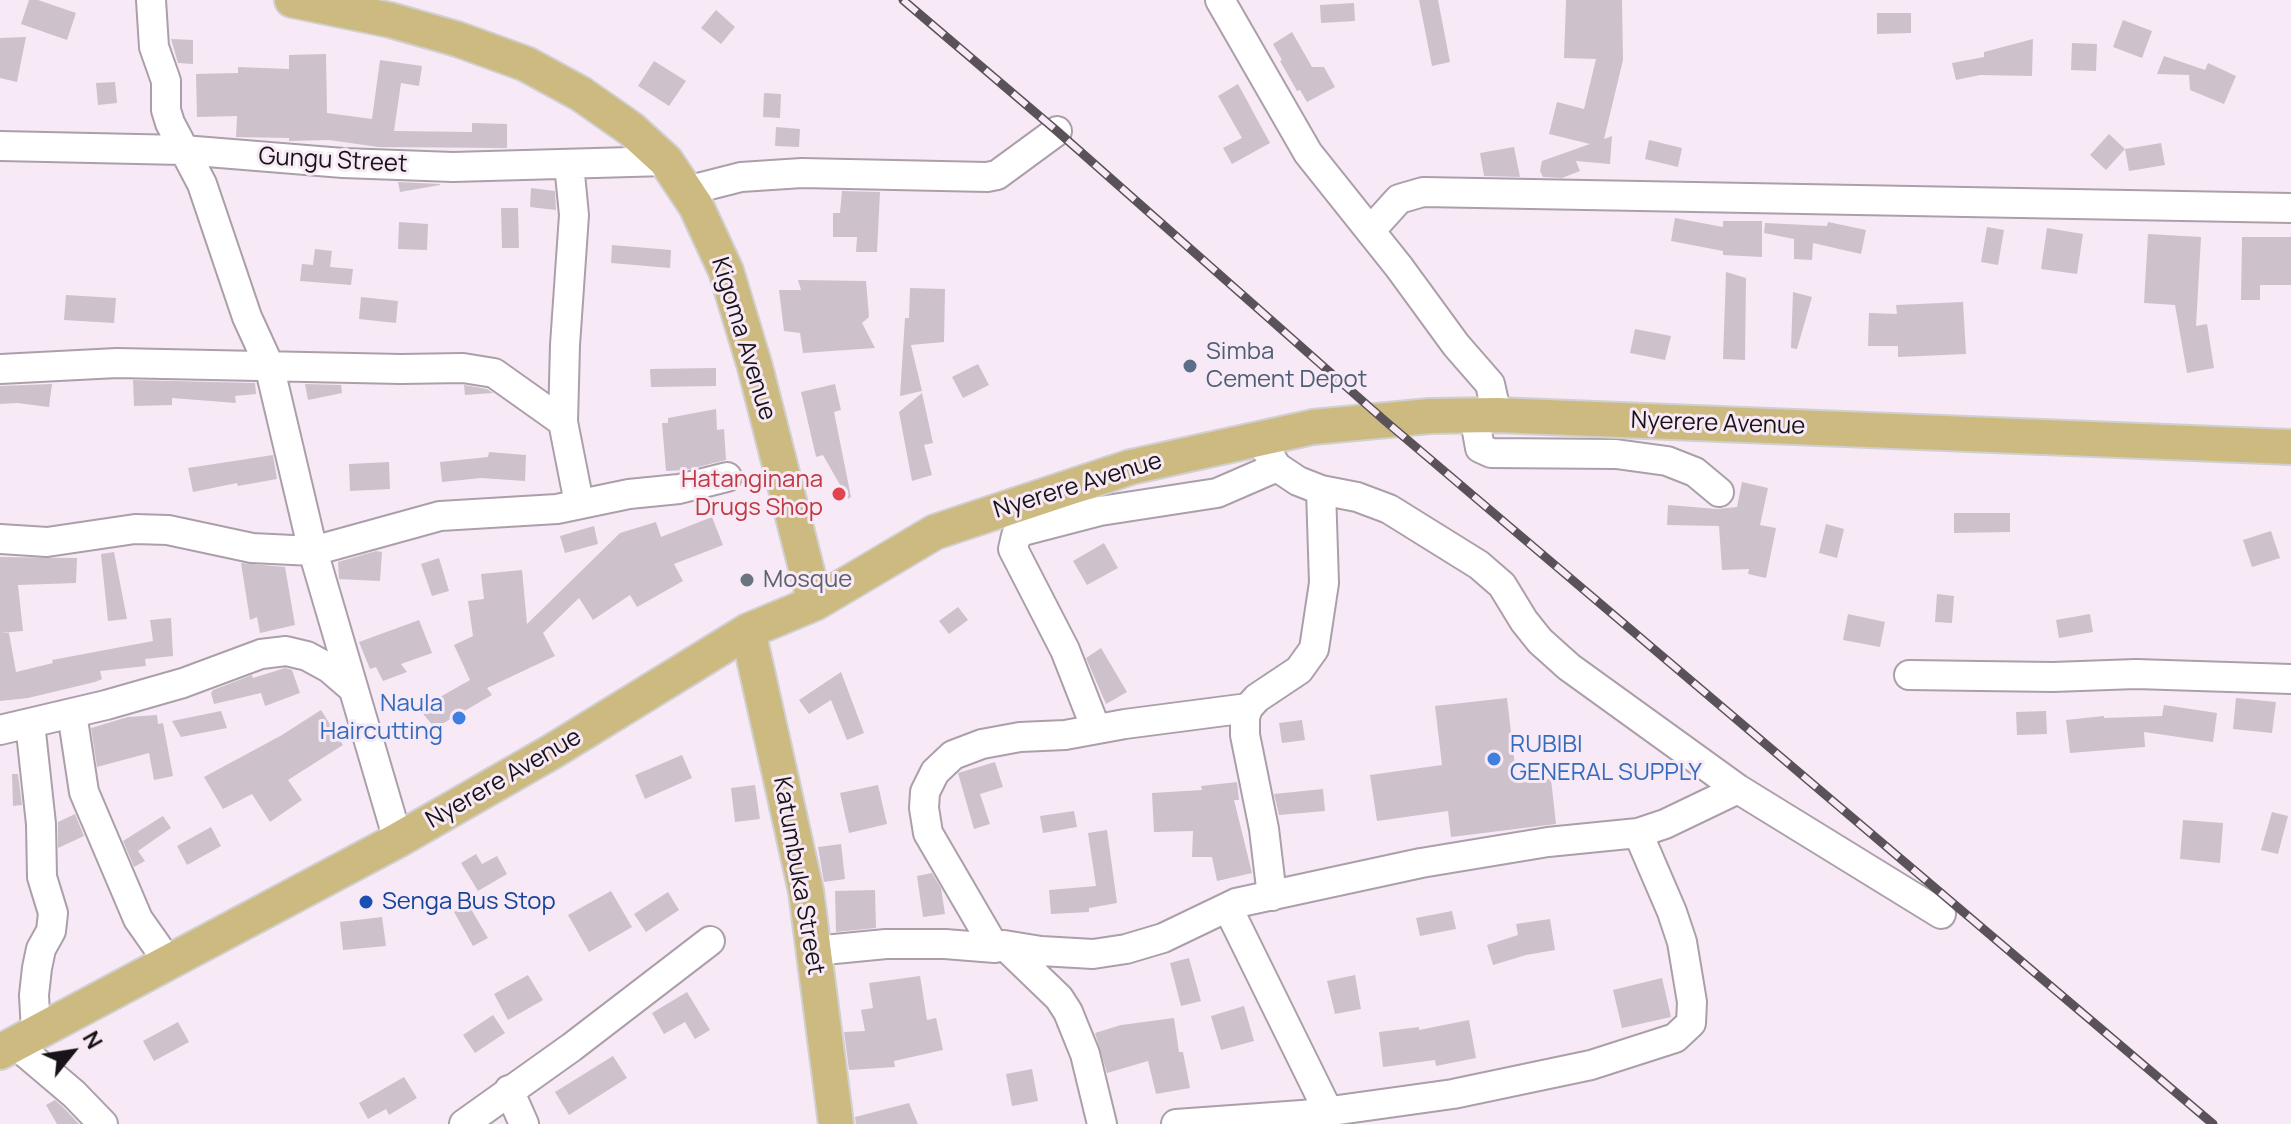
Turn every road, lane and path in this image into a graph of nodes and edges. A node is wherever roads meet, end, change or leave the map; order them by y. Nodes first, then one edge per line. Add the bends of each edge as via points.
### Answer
1 (151, 0) edge
2 (292, 0) edge
3 (1220, 0) edge
4 (1057, 131) dead end
5 (0, 146) edge
6 (183, 150) junction
7 (666, 161) junction
8 (569, 164) junction
9 (686, 191) junction
10 (2291, 208) edge
11 (1371, 230) junction
12 (269, 365) junction
13 (0, 369) edge
14 (1486, 415) junction
15 (563, 422) junction
16 (2291, 447) edge
17 (1268, 453) junction
18 (727, 477) dead end
19 (1321, 490) junction
20 (1719, 492) dead end
21 (579, 503) junction
22 (0, 539) edge
23 (313, 551) junction
24 (815, 603) junction
25 (748, 631) junction
26 (1909, 675) dead end
27 (2291, 679) edge
28 (351, 687) junction
29 (1248, 708) junction
30 (72, 713) junction
31 (30, 723) junction
32 (1096, 729) junction
33 (0, 730) edge
34 (1738, 789) junction
35 (1638, 833) junction
36 (398, 840) junction
37 (1272, 896) junction
38 (1228, 908) junction
39 (1941, 914) dead end
40 (710, 941) dead end
41 (1000, 946) junction
42 (814, 951) junction
43 (169, 963) junction
44 (17, 1043) edge
45 (509, 1090) junction
46 (1312, 1117) edge
47 (103, 1124) edge
48 (464, 1124) edge
49 (524, 1124) edge
50 (836, 1124) edge
51 (1102, 1124) edge
52 (1176, 1124) edge

1 - 6 street via 166,110
2 - 7 main road, Kigoma Avenue via 390,20 526,64 581,94
3 - 11 street via 1308,153
4 - 9 street via 987,177 802,173 741,177
5 - 6 street, Gungu Street
6 - 8 street, Gungu Street via 453,167
6 - 12 street via 202,184
7 - 8 street, Gungu Street
7 - 9 main road, Kigoma Avenue
8 - 15 street via 574,215
9 - 24 main road, Kigoma Avenue via 726,271
10 - 11 street via 1423,192 1399,199
11 - 14 street via 1490,384
12 - 13 street via 117,363
12 - 15 street via 494,373
12 - 23 street
14 - 16 main road, Nyerere Avenue
14 - 17 main road, Nyerere Avenue via 1313,427
14 - 20 street via 1480,448 1491,453 1616,454 1667,461 1695,472
15 - 21 street
17 - 19 street via 1298,481
17 - 24 main road, Nyerere Avenue via 1131,467 935,532
17 - 32 street via 1217,493 1100,511 1016,536 1013,549 1060,640
18 - 21 street
19 - 29 street via 1324,583 1314,649 1299,670
19 - 34 street via 1389,509 1479,565 1502,585 1540,641 1569,667
21 - 23 street via 440,516
22 - 23 street via 47,542 135,529 168,530 252,548
23 - 28 street
24 - 25 main road, Nyerere Avenue
25 - 36 main road, Nyerere Avenue
25 - 42 main road, Katumbuka Street via 806,891
26 - 27 street
28 - 30 street via 329,668 286,651 261,654 183,683
28 - 36 street
29 - 32 street
29 - 37 street via 1245,735
30 - 31 street
30 - 43 street via 84,792 132,907
31 - 33 street
31 - 44 street via 42,877 53,913
32 - 41 street via 982,744 953,755 935,772 925,792 928,833
34 - 35 street
34 - 39 street
35 - 37 street via 1421,863
35 - 46 street via 1682,942 1692,1002 1686,1030 1641,1051 1529,1079
36 - 43 main road, Nyerere Avenue
37 - 38 street
38 - 41 street via 1126,949 1093,954
38 - 46 street
40 - 45 street
41 - 42 street via 886,944
41 - 51 street via 1068,1012 1085,1054
42 - 50 main road, Katumbuka Street
43 - 44 main road, Nyerere Avenue
44 - 47 street
45 - 48 street
45 - 49 street
46 - 52 street

